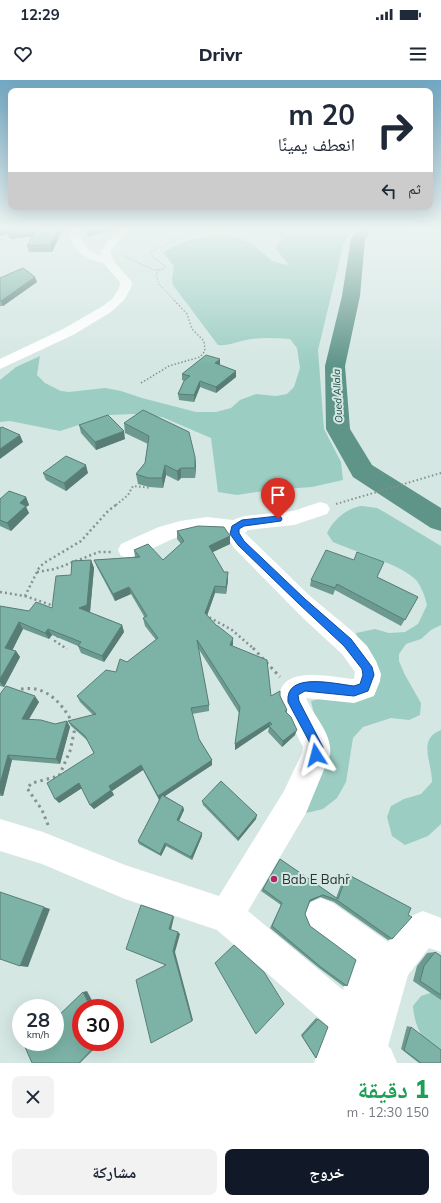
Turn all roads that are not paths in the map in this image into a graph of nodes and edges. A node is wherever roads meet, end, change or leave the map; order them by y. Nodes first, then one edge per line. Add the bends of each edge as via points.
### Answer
1 (118, 273) edge
2 (0, 365) edge
3 (320, 509) road end
4 (234, 528) junction
5 (129, 550) road end
6 (0, 835) edge
7 (321, 915) dead end
8 (227, 916) junction
9 (441, 935) edge
10 (384, 959) junction
11 (350, 1020) junction
12 (360, 1061) edge

1 - 2 street via 126,282 125,288 118,300 107,309 68,332
3 - 4 street via 294,518 244,523
4 - 5 street via 222,524 181,527
4 - 8 street via 234,534 241,543 347,642 368,671 367,682 361,690 305,686 292,694 293,702 316,743 316,755 295,802
6 - 8 street via 44,848 125,882
7 - 10 street
8 - 11 street
9 - 10 street via 423,928
10 - 11 street
10 - 12 street
11 - 12 street

